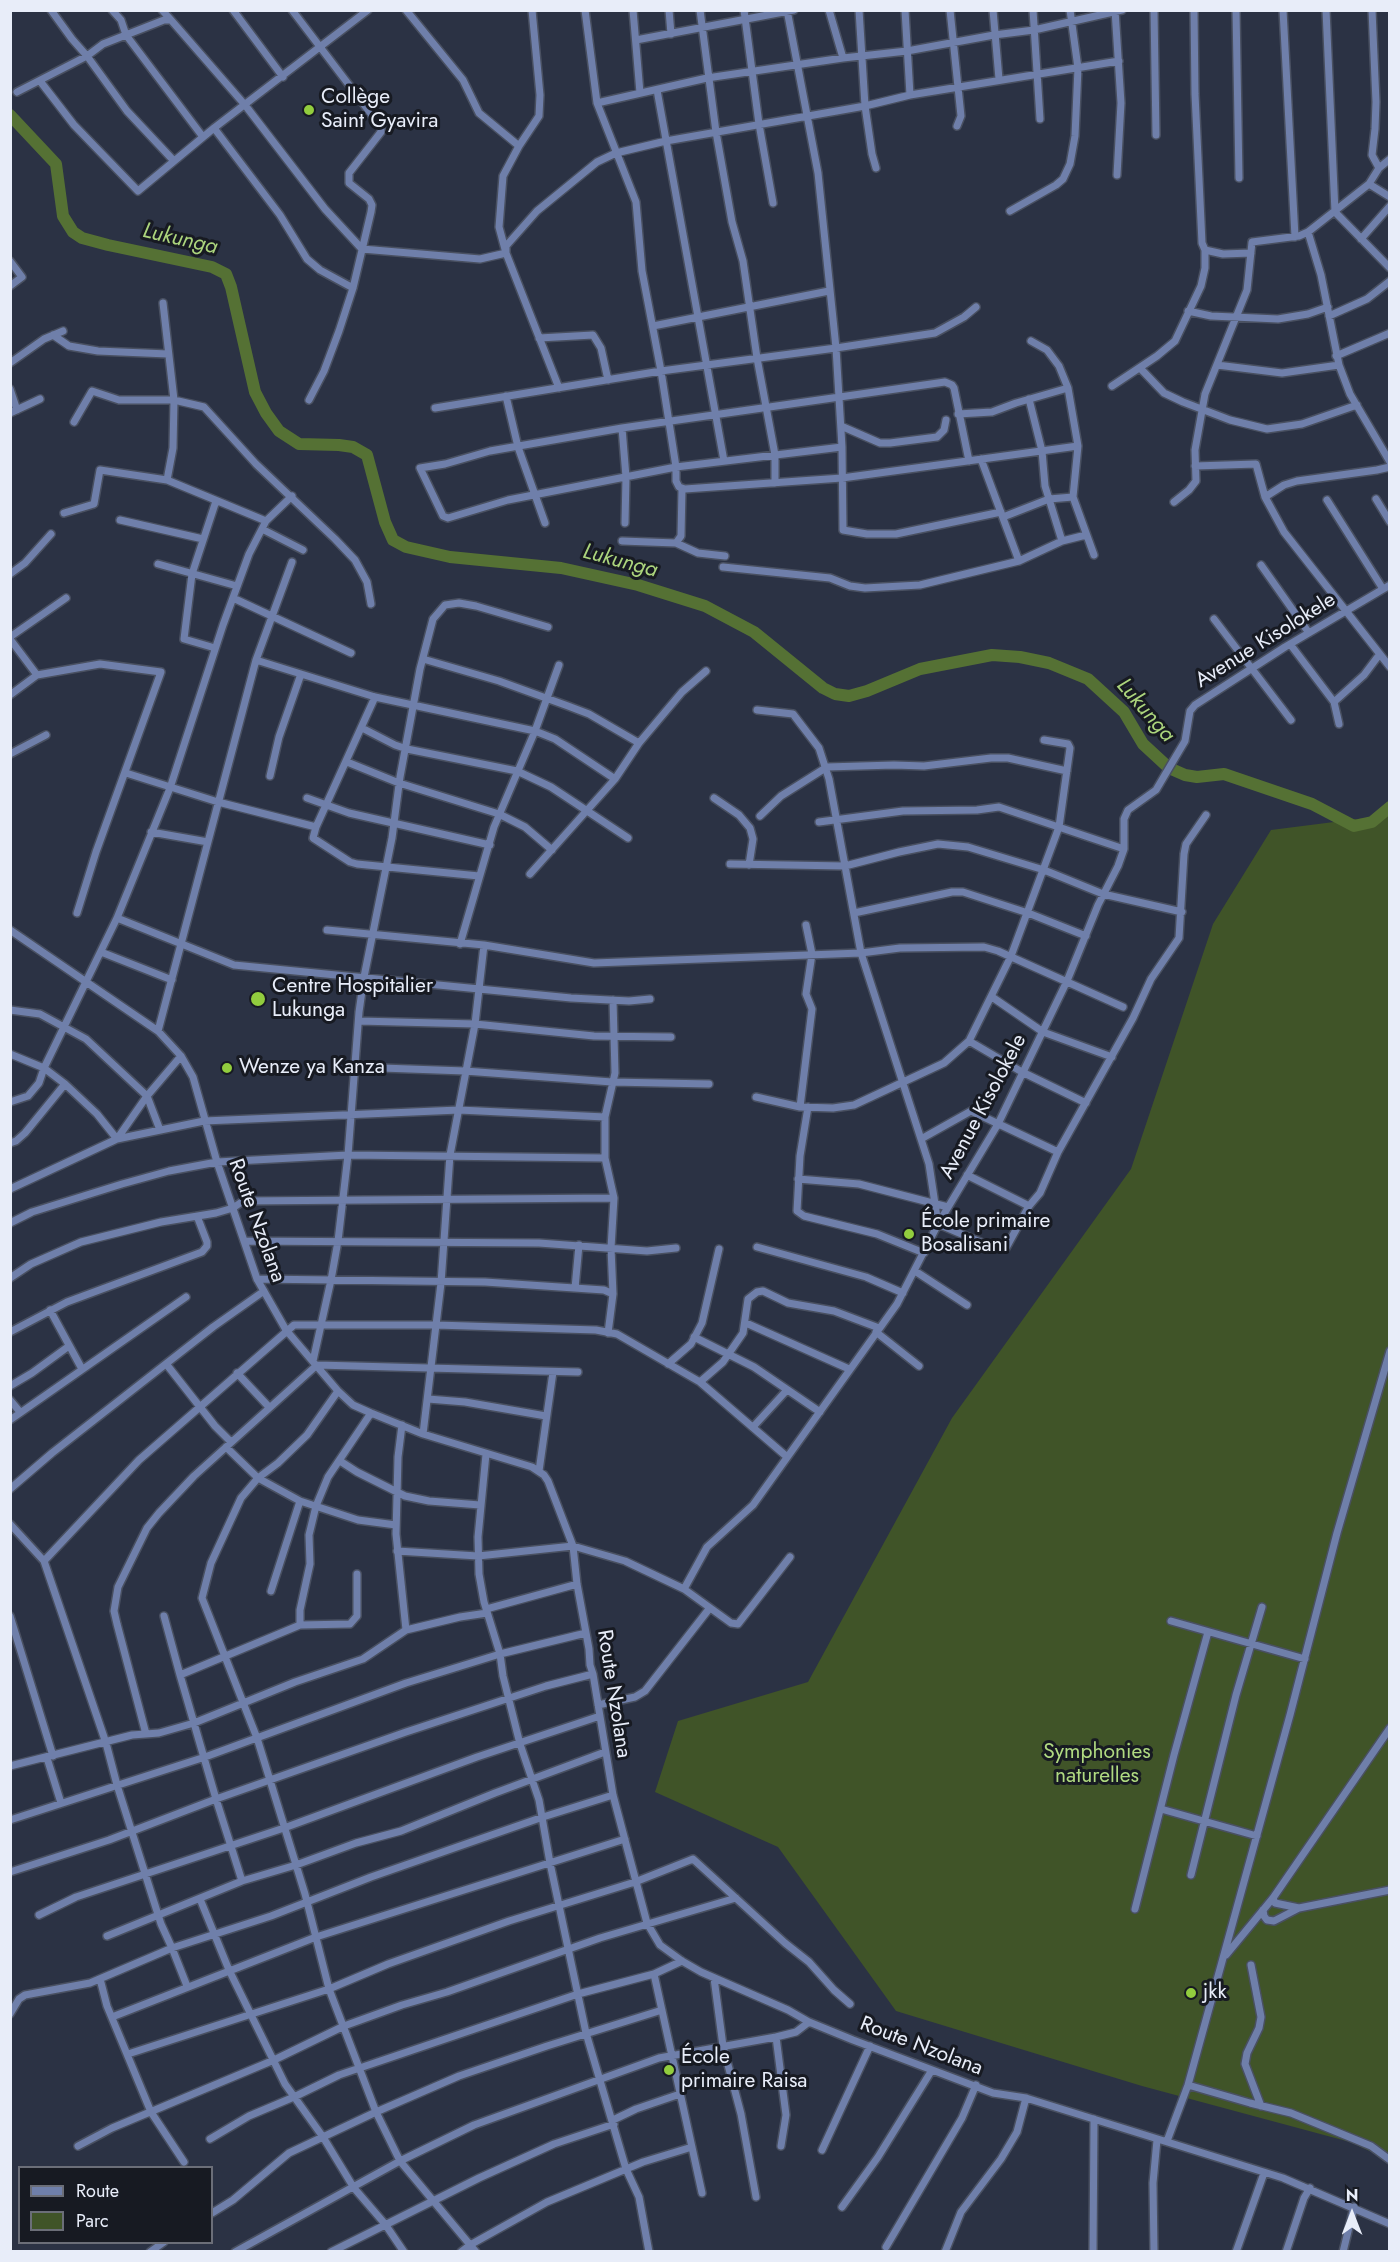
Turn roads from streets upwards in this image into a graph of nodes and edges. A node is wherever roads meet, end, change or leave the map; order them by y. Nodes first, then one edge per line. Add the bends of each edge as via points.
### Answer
1 (51, 10) edge
2 (112, 10) edge
3 (162, 10) edge
4 (233, 10) edge
5 (292, 10) edge
6 (368, 10) edge
7 (406, 10) edge
8 (532, 10) edge
9 (585, 10) edge
10 (633, 10) edge
11 (669, 10) edge
12 (700, 10) edge
13 (744, 10) edge
14 (829, 10) edge
15 (859, 10) edge
16 (905, 10) edge
17 (950, 10) edge
18 (993, 10) edge
19 (1033, 10) edge
20 (1070, 10) edge
21 (1154, 10) edge
22 (1194, 10) edge
23 (1236, 10) edge
24 (1283, 10) edge
25 (1326, 10) edge
26 (1372, 10) edge
27 (789, 11) edge
28 (1117, 11) edge
29 (744, 19) junction
30 (171, 20) junction
31 (1071, 20) junction
32 (701, 28) junction
33 (1034, 30) junction
34 (671, 34) junction
35 (126, 35) junction
36 (994, 35) junction
37 (636, 40) junction
38 (953, 43) junction
39 (320, 49) junction
40 (907, 51) junction
41 (87, 56) junction
42 (861, 56) junction
43 (843, 58) junction
44 (1119, 60) junction
45 (798, 65) junction
46 (1078, 68) junction
47 (751, 71) junction
48 (1039, 75) junction
49 (283, 77) junction
50 (707, 78) junction
51 (999, 79) junction
52 (40, 81) junction
53 (957, 88) junction
54 (657, 90) junction
55 (17, 92) dead end
56 (640, 93) junction
57 (910, 96) junction
58 (597, 103) junction
59 (245, 105) junction
60 (866, 106) junction
61 (808, 117) junction
62 (1040, 119) dead end
63 (759, 124) junction
64 (957, 126) dead end
65 (214, 128) junction
66 (716, 132) junction
67 (1156, 135) dead end
68 (203, 137) junction
69 (666, 141) junction
70 (519, 146) junction
71 (616, 153) junction
72 (1389, 159) edge
73 (174, 160) junction
74 (876, 168) dead end
75 (1379, 168) junction
76 (1117, 175) dead end
77 (1239, 178) dead end
78 (1369, 184) junction
79 (1389, 197) edge
80 (773, 203) dead end
81 (1389, 206) edge
82 (1010, 211) dead end
83 (1335, 212) junction
84 (1308, 232) junction
85 (1294, 237) junction
86 (1361, 239) junction
87 (362, 249) junction
88 (1205, 250) junction
89 (506, 253) junction
90 (1251, 253) junction
91 (10, 261) edge
92 (1389, 267) edge
93 (1389, 281) edge
94 (10, 286) edge
95 (353, 288) junction
96 (829, 291) junction
97 (163, 303) dead end
98 (976, 306) dead end
99 (1328, 306) junction
100 (749, 307) junction
101 (1188, 311) junction
102 (699, 316) junction
103 (1237, 316) junction
104 (1329, 316) junction
105 (653, 326) junction
106 (63, 331) dead end
107 (1389, 333) edge
108 (53, 335) junction
109 (539, 338) junction
110 (1031, 341) dead end
111 (836, 348) junction
112 (168, 354) junction
113 (1336, 357) junction
114 (757, 358) junction
115 (10, 363) edge
116 (706, 365) junction
117 (1217, 365) junction
118 (1339, 365) junction
119 (1140, 368) junction
120 (662, 371) junction
121 (608, 380) junction
122 (1112, 386) dead end
123 (559, 388) junction
124 (1068, 388) junction
125 (10, 389) edge
126 (506, 396) junction
127 (838, 397) junction
128 (40, 399) dead end
129 (1029, 399) junction
130 (174, 400) junction
131 (309, 400) dead end
132 (1357, 405) junction
133 (435, 408) dead end
134 (766, 408) junction
135 (1202, 410) junction
136 (14, 412) edge
137 (958, 414) junction
138 (716, 416) junction
139 (946, 420) dead end
140 (74, 422) dead end
141 (669, 423) junction
142 (841, 426) junction
143 (622, 428) junction
144 (1077, 446) junction
145 (518, 447) junction
146 (842, 447) junction
147 (1042, 451) junction
148 (775, 455) junction
149 (981, 459) junction
150 (724, 461) junction
151 (969, 461) junction
152 (1389, 462) edge
153 (1195, 466) junction
154 (676, 467) junction
155 (1389, 467) edge
156 (626, 477) junction
157 (842, 478) junction
158 (167, 480) junction
159 (775, 483) junction
160 (682, 489) junction
161 (536, 495) junction
162 (292, 496) junction
163 (1073, 497) junction
164 (1265, 497) junction
165 (1049, 499) junction
166 (1376, 499) dead end
167 (1327, 500) dead end
168 (216, 501) junction
169 (1174, 502) dead end
170 (64, 513) dead end
171 (1002, 514) junction
172 (120, 520) dead end
173 (266, 521) junction
174 (1389, 522) edge
175 (545, 523) dead end
176 (625, 523) dead end
177 (262, 529) junction
178 (51, 534) dead end
179 (1086, 535) junction
180 (203, 539) junction
181 (622, 541) dead end
182 (1062, 541) junction
183 (676, 543) junction
184 (303, 550) dead end
185 (1094, 555) dead end
186 (725, 556) dead end
187 (1019, 561) junction
188 (292, 562) dead end
189 (158, 564) dead end
190 (1261, 565) dead end
191 (723, 567) dead end
192 (10, 574) edge
193 (192, 574) junction
194 (237, 586) junction
195 (1386, 587) edge
196 (66, 598) dead end
197 (233, 598) junction
198 (372, 604) dead end
199 (1347, 610) junction
200 (272, 616) junction
201 (1214, 619) dead end
202 (548, 627) dead end
203 (1309, 633) junction
204 (12, 634) edge
205 (1290, 644) junction
206 (215, 648) junction
207 (351, 653) dead end
208 (1379, 655) junction
209 (423, 659) junction
210 (256, 660) junction
211 (559, 665) dead end
212 (1389, 667) edge
213 (1251, 669) junction
214 (706, 671) dead end
215 (301, 674) junction
216 (37, 675) junction
217 (10, 695) edge
218 (375, 697) junction
219 (546, 698) junction
220 (1334, 702) junction
221 (414, 705) junction
222 (757, 710) dead end
223 (1291, 720) dead end
224 (1339, 724) dead end
225 (362, 728) junction
226 (535, 731) junction
227 (46, 735) dead end
228 (1044, 741) dead end
229 (639, 743) junction
230 (407, 749) junction
231 (10, 754) edge
232 (347, 762) junction
233 (827, 767) junction
234 (516, 771) junction
235 (1067, 771) junction
236 (126, 773) junction
237 (270, 776) dead end
238 (615, 779) junction
239 (399, 783) junction
240 (170, 788) junction
241 (307, 798) dead end
242 (714, 798) dead end
243 (218, 802) junction
244 (326, 804) junction
245 (586, 810) junction
246 (499, 814) junction
247 (1206, 815) dead end
248 (760, 816) dead end
249 (836, 819) junction
250 (394, 822) junction
251 (819, 822) dead end
252 (316, 826) junction
253 (1059, 827) junction
254 (151, 832) junction
255 (628, 838) dead end
256 (208, 842) junction
257 (490, 845) junction
258 (1124, 849) junction
259 (552, 850) junction
260 (730, 864) dead end
261 (749, 865) junction
262 (386, 867) junction
263 (845, 867) junction
264 (1044, 870) junction
265 (530, 874) dead end
266 (479, 876) junction
267 (1103, 894) junction
268 (1182, 912) junction
269 (77, 913) dead end
270 (854, 913) junction
271 (1028, 913) junction
272 (117, 918) junction
273 (806, 925) dead end
274 (327, 930) dead end
275 (11, 931) edge
276 (372, 936) junction
277 (1086, 936) junction
278 (460, 944) junction
279 (484, 945) junction
280 (182, 946) junction
281 (101, 952) junction
282 (861, 953) junction
283 (812, 954) junction
284 (1011, 956) junction
285 (364, 977) junction
286 (172, 980) junction
287 (1068, 981) junction
288 (86, 982) junction
289 (479, 988) junction
290 (992, 997) junction
291 (650, 999) dead end
292 (613, 1000) junction
293 (1123, 1007) dead end
294 (10, 1010) edge
295 (358, 1021) junction
296 (475, 1024) junction
297 (65, 1028) junction
298 (158, 1031) junction
299 (1043, 1032) junction
300 (612, 1036) junction
301 (671, 1037) dead end
302 (969, 1041) junction
303 (10, 1054) edge
304 (181, 1056) junction
305 (1112, 1057) junction
306 (354, 1067) junction
307 (44, 1068) junction
308 (465, 1071) junction
309 (1022, 1072) junction
310 (612, 1082) junction
311 (903, 1083) junction
312 (65, 1084) junction
313 (709, 1084) dead end
314 (147, 1096) junction
315 (756, 1097) dead end
316 (10, 1102) edge
317 (1086, 1103) junction
318 (804, 1107) junction
319 (459, 1110) junction
320 (350, 1114) junction
321 (605, 1117) junction
322 (204, 1121) junction
323 (998, 1124) junction
324 (160, 1130) junction
325 (117, 1138) junction
326 (921, 1140) junction
327 (10, 1143) edge
328 (1058, 1152) junction
329 (348, 1155) junction
330 (450, 1155) junction
331 (605, 1158) junction
332 (217, 1162) junction
333 (967, 1175) junction
334 (798, 1179) junction
335 (10, 1189) edge
336 (614, 1198) junction
337 (446, 1199) junction
338 (342, 1200) junction
339 (936, 1204) junction
340 (1029, 1206) junction
341 (948, 1207) junction
342 (233, 1208) junction
343 (197, 1216) junction
344 (10, 1223) edge
345 (938, 1224) junction
346 (244, 1241) junction
347 (338, 1241) junction
348 (444, 1242) junction
349 (579, 1245) junction
350 (758, 1246) dead end
351 (611, 1248) junction
352 (676, 1248) dead end
353 (719, 1249) dead end
354 (924, 1253) junction
355 (915, 1271) junction
356 (10, 1278) edge
357 (257, 1279) junction
358 (331, 1280) junction
359 (441, 1283) junction
360 (574, 1288) junction
361 (264, 1291) junction
362 (903, 1293) junction
363 (613, 1294) junction
364 (186, 1297) dead end
365 (967, 1305) dead end
366 (50, 1310) junction
367 (746, 1323) junction
368 (321, 1324) junction
369 (436, 1325) junction
370 (286, 1330) junction
371 (878, 1330) junction
372 (10, 1332) edge
373 (608, 1333) junction
374 (694, 1337) junction
375 (69, 1346) junction
376 (1389, 1351) edge
377 (728, 1355) junction
378 (315, 1363) junction
379 (669, 1364) junction
380 (167, 1365) junction
381 (919, 1366) dead end
382 (82, 1369) junction
383 (432, 1369) junction
384 (849, 1369) junction
385 (553, 1372) junction
386 (578, 1372) dead end
387 (237, 1374) junction
388 (700, 1382) junction
389 (10, 1386) edge
390 (787, 1390) junction
391 (338, 1391) junction
392 (428, 1399) junction
393 (10, 1400) edge
394 (200, 1407) junction
395 (269, 1407) junction
396 (20, 1412) junction
397 (820, 1412) junction
398 (371, 1413) junction
399 (546, 1416) junction
400 (10, 1420) edge
401 (402, 1425) junction
402 (753, 1428) junction
403 (423, 1434) junction
404 (229, 1445) junction
405 (486, 1454) junction
406 (786, 1456) junction
407 (340, 1461) junction
408 (539, 1471) junction
409 (258, 1478) junction
410 (10, 1489) edge
411 (398, 1492) junction
412 (300, 1501) junction
413 (480, 1505) junction
414 (316, 1506) junction
415 (10, 1524) edge
416 (396, 1525) junction
417 (573, 1546) junction
418 (397, 1551) junction
419 (478, 1556) junction
420 (790, 1557) dead end
421 (44, 1561) junction
422 (357, 1574) dead end
423 (577, 1584) junction
424 (684, 1589) junction
425 (271, 1591) dead end
426 (1262, 1607) dead end
427 (709, 1609) junction
428 (487, 1611) junction
429 (10, 1616) edge
430 (164, 1616) dead end
431 (1171, 1621) dead end
432 (300, 1625) junction
433 (406, 1630) junction
434 (1208, 1632) junction
435 (586, 1633) junction
436 (1251, 1644) junction
437 (500, 1654) junction
438 (226, 1655) junction
439 (1305, 1659) junction
440 (593, 1674) junction
441 (180, 1675) junction
442 (510, 1697) junction
443 (244, 1704) junction
444 (598, 1705) junction
445 (600, 1716) junction
446 (194, 1723) junction
447 (1389, 1728) edge
448 (146, 1734) junction
449 (257, 1738) junction
450 (106, 1743) junction
451 (520, 1744) junction
452 (605, 1752) junction
453 (50, 1757) junction
454 (205, 1757) junction
455 (10, 1766) edge
456 (270, 1779) junction
457 (533, 1780) junction
458 (117, 1785) junction
459 (613, 1795) junction
460 (216, 1799) junction
461 (61, 1803) junction
462 (1161, 1809) junction
463 (543, 1817) junction
464 (10, 1820) edge
465 (1204, 1821) junction
466 (284, 1828) junction
467 (131, 1832) junction
468 (1257, 1836) junction
469 (625, 1839) junction
470 (231, 1844) junction
471 (550, 1863) junction
472 (296, 1865) junction
473 (10, 1872) edge
474 (145, 1874) junction
475 (1191, 1875) dead end
476 (242, 1881) junction
477 (635, 1882) junction
478 (1389, 1890) edge
479 (736, 1898) junction
480 (1273, 1898) junction
481 (200, 1899) junction
482 (307, 1903) junction
483 (559, 1906) junction
484 (1299, 1908) junction
485 (1135, 1909) dead end
486 (1263, 1910) junction
487 (39, 1915) dead end
488 (158, 1915) junction
489 (647, 1923) junction
490 (107, 1936) dead end
491 (215, 1936) junction
492 (316, 1937) junction
493 (172, 1948) junction
494 (568, 1948) junction
495 (1223, 1958) junction
496 (682, 1961) junction
497 (1251, 1965) dead end
498 (230, 1970) junction
499 (654, 1974) junction
500 (714, 1978) junction
501 (100, 1979) junction
502 (187, 1986) junction
503 (329, 1989) junction
504 (578, 1994) junction
505 (850, 2004) dead end
506 (662, 2010) junction
507 (10, 2014) edge
508 (251, 2014) junction
509 (112, 2017) junction
510 (809, 2022) junction
511 (344, 2026) junction
512 (586, 2033) junction
513 (776, 2037) junction
514 (723, 2046) junction
515 (870, 2046) junction
516 (128, 2054) junction
517 (672, 2054) junction
518 (274, 2060) junction
519 (359, 2070) junction
520 (932, 2070) junction
521 (599, 2079) junction
522 (976, 2085) junction
523 (1188, 2085) junction
524 (680, 2094) junction
525 (294, 2097) junction
526 (1026, 2098) junction
527 (1261, 2106) junction
528 (151, 2112) junction
529 (376, 2112) junction
530 (1094, 2119) junction
531 (613, 2122) junction
532 (323, 2137) junction
533 (210, 2139) dead end
534 (1157, 2140) junction
535 (1167, 2141) junction
536 (78, 2146) dead end
537 (781, 2146) dead end
538 (693, 2147) junction
539 (822, 2150) dead end
540 (1389, 2160) edge
541 (400, 2161) junction
542 (184, 2162) dead end
543 (626, 2169) junction
544 (1264, 2173) junction
545 (354, 2188) junction
546 (1310, 2188) junction
547 (702, 2193) dead end
548 (756, 2197) dead end
549 (434, 2201) junction
550 (842, 2207) dead end
551 (1354, 2207) junction
552 (213, 2212) edge
553 (385, 2224) junction
554 (1389, 2224) edge
555 (470, 2245) junction
556 (886, 2247) dead end
557 (235, 2252) edge
558 (331, 2252) edge
559 (404, 2252) edge
560 (461, 2252) edge
561 (476, 2252) edge
562 (649, 2252) edge
563 (945, 2252) edge
564 (1093, 2252) edge
565 (1154, 2252) edge
566 (1236, 2252) edge
567 (1286, 2252) edge
568 (1343, 2252) edge

1 - 41 street
2 - 35 street
3 - 30 street
4 - 49 street
5 - 39 street
6 - 39 street
7 - 70 street via 463,81 479,113
8 - 70 street via 539,116
9 - 58 street
10 - 37 street
11 - 34 street
12 - 32 street
13 - 29 street
14 - 43 street
15 - 42 street
16 - 40 street
17 - 38 street
18 - 36 street
19 - 33 street
20 - 31 street
21 - 67 street
22 - 88 street
23 - 77 street
24 - 85 street
25 - 83 street
26 - 75 street via 1376,102 1372,155
27 - 29 street
27 - 45 street
28 - 31 street
28 - 44 street
29 - 32 street
29 - 47 street
30 - 35 street
30 - 59 street
31 - 33 street
31 - 46 street
32 - 34 street
32 - 50 street
33 - 36 street
33 - 48 street
34 - 37 street
35 - 41 street
35 - 68 street
36 - 38 street
36 - 51 street
37 - 56 street
38 - 40 street
38 - 53 street
39 - 49 street
39 - 87 street via 381,127 348,178 372,205
40 - 42 street
40 - 57 street
41 - 52 street
41 - 73 street via 127,111
42 - 43 street
42 - 60 street
43 - 45 street
44 - 46 street
44 - 76 street
45 - 47 street
45 - 61 street
46 - 48 street
46 - 82 street via 1075,136 1063,179
47 - 50 street
47 - 63 street
48 - 51 street
48 - 62 street
49 - 59 street
50 - 54 street
50 - 66 street
51 - 53 street
52 - 55 street
52 - 73 street via 75,125 138,191
53 - 57 street
53 - 64 street via 961,116
54 - 56 street
54 - 69 street
56 - 58 street
57 - 60 street
58 - 71 street
59 - 65 street
59 - 87 street via 325,209
60 - 61 street
60 - 74 street
61 - 63 street
61 - 96 street via 818,172
63 - 66 street
63 - 80 street
65 - 68 street
65 - 95 street via 308,259
66 - 69 street
66 - 100 street
68 - 73 street
69 - 71 street
69 - 102 street
70 - 89 street via 502,176 499,227
71 - 89 street via 597,162 537,211 506,246
71 - 105 street via 636,202 642,272
72 - 75 street
75 - 78 street
78 - 79 street
78 - 83 street
81 - 86 street
83 - 84 street
83 - 86 street
84 - 85 street
84 - 99 street
85 - 90 street via 1255,240
86 - 92 street
87 - 89 street via 480,260
87 - 95 street
88 - 90 street
88 - 101 street via 1201,286
89 - 109 street
90 - 103 street via 1247,290
91 - 94 street via 22,277
93 - 104 street via 1366,299
95 - 131 street via 333,349
96 - 100 street
96 - 111 street
97 - 112 street
98 - 111 street via 935,333
99 - 103 street via 1278,319
99 - 104 street
100 - 102 street
100 - 114 street
101 - 103 street
101 - 119 street via 1175,341
102 - 105 street
102 - 116 street
103 - 117 street
104 - 113 street
105 - 120 street
106 - 108 street
107 - 113 street
108 - 112 street via 69,346 98,351
108 - 115 street
109 - 121 street via 593,335 601,348
109 - 123 street
110 - 124 street via 1047,350
111 - 114 street
111 - 127 street
112 - 130 street
113 - 118 street
114 - 116 street
114 - 134 street
116 - 120 street
116 - 138 street
117 - 118 street via 1282,373
117 - 135 street
118 - 132 street
119 - 122 street
119 - 135 street via 1164,393
120 - 121 street
120 - 141 street
121 - 123 street
123 - 126 street
124 - 129 street
124 - 144 street
125 - 136 street
126 - 133 street
126 - 145 street
127 - 134 street
127 - 137 street via 945,382 954,388
127 - 142 street
128 - 136 street
129 - 137 street via 992,412
129 - 147 street
130 - 140 street via 119,400 92,391
130 - 158 street via 173,448
130 - 162 street via 204,407 256,464
132 - 135 street via 1302,424 1267,429
132 - 152 street
134 - 138 street
134 - 148 street
135 - 153 street
137 - 151 street
138 - 141 street
138 - 150 street
139 - 142 street via 937,437 890,443 880,443
141 - 143 street
141 - 154 street
142 - 146 street
143 - 145 street
143 - 156 street
144 - 147 street
144 - 163 street
145 - 161 street
145 - 161 street via 420,468 442,516 448,518
146 - 148 street
146 - 157 street
147 - 149 street
147 - 165 street
148 - 150 street
148 - 159 street
149 - 151 street
149 - 171 street
150 - 154 street
151 - 157 street
153 - 164 street via 1256,464
153 - 169 street via 1194,485
154 - 156 street
154 - 160 street via 676,481
155 - 164 street via 1297,481
156 - 161 street
156 - 176 street
157 - 159 street
157 - 171 street via 843,530 896,534
158 - 168 street
158 - 170 street via 100,470 94,504
159 - 160 street
160 - 183 street via 681,536
161 - 175 street
162 - 173 street
162 - 198 street via 355,560 368,582
163 - 165 street
163 - 179 street
164 - 199 street via 1284,532
165 - 171 street
165 - 182 street
166 - 174 street
167 - 195 street
168 - 173 street
168 - 180 street
171 - 187 street
172 - 180 street
173 - 177 street
177 - 184 street
177 - 194 street
178 - 192 street
179 - 182 street
179 - 185 street
180 - 193 street
181 - 183 street
182 - 187 street
183 - 186 street via 698,553
187 - 191 street via 920,585 865,588 830,578
188 - 200 street
189 - 193 street
190 - 203 street
193 - 194 street
193 - 206 street via 184,639
194 - 197 street
195 - 199 street, Avenue Kisolokele
196 - 204 street
197 - 200 street
197 - 206 street
199 - 203 street, Avenue Kisolokele
199 - 208 street
200 - 207 street
200 - 210 street
201 - 213 street
202 - 209 street via 476,606 445,605 433,619
203 - 205 street, Avenue Kisolokele
204 - 216 street
205 - 213 street, Avenue Kisolokele
205 - 220 street
206 - 240 street
208 - 212 street
208 - 220 street
209 - 219 street
209 - 221 street
210 - 215 street
210 - 243 street
211 - 219 street
213 - 223 street
213 - 258 street, Avenue Kisolokele via 1190,711 1185,741 1169,768 1155,790 1128,810 1124,819
214 - 229 street via 682,692
215 - 218 street
215 - 237 street via 279,736
216 - 217 street
216 - 236 street via 100,664 161,672
218 - 221 street
218 - 225 street
219 - 226 street
219 - 229 street via 589,714
220 - 224 street
221 - 226 street
221 - 230 street
222 - 233 street via 793,714 819,748
225 - 230 street
225 - 232 street
226 - 234 street
226 - 238 street via 555,739
227 - 231 street
228 - 235 street via 1069,746
229 - 238 street
230 - 234 street
230 - 239 street
232 - 239 street
232 - 244 street
233 - 235 street via 933,766 999,758
233 - 248 street via 789,789
233 - 249 street
234 - 245 street via 551,787
234 - 246 street
235 - 253 street
236 - 240 street
236 - 269 street
238 - 245 street
239 - 246 street
239 - 250 street
240 - 243 street
240 - 254 street
241 - 244 street
242 - 261 street via 750,828 753,839
243 - 252 street
243 - 256 street
244 - 250 street
244 - 252 street
245 - 255 street
245 - 259 street
246 - 257 street
246 - 259 street via 525,827
247 - 268 street via 1186,844
249 - 251 street
249 - 253 street via 903,811 999,807
249 - 263 street
250 - 257 street
250 - 262 street
252 - 262 street via 313,838 350,862
253 - 258 street
253 - 264 street
254 - 256 street
254 - 272 street
256 - 280 street
257 - 266 street
258 - 267 street, Avenue Kisolokele via 1119,867
259 - 265 street
260 - 261 street
261 - 263 street
262 - 266 street
262 - 276 street
263 - 264 street via 938,844 968,847
263 - 270 street
264 - 267 street
264 - 271 street
266 - 278 street
267 - 268 street
267 - 277 street, Avenue Kisolokele
268 - 305 street via 1179,938 1151,979
270 - 271 street via 963,892
270 - 282 street
271 - 277 street
271 - 284 street
272 - 280 street
272 - 281 street
273 - 283 street
274 - 276 street
275 - 288 street, Route Nzolana
276 - 278 street
276 - 285 street
277 - 287 street, Avenue Kisolokele
278 - 279 street
279 - 283 street via 594,963
279 - 289 street
280 - 285 street via 234,965
280 - 286 street
281 - 286 street
281 - 288 street
282 - 283 street
282 - 284 street via 900,948 984,948
282 - 311 street
283 - 318 street via 806,993 812,1009
284 - 287 street
284 - 290 street
285 - 289 street
285 - 295 street
286 - 298 street
287 - 293 street
287 - 299 street, Avenue Kisolokele
288 - 297 street
288 - 298 street, Route Nzolana
289 - 292 street
289 - 296 street
290 - 299 street
290 - 302 street
291 - 292 street
292 - 300 street
294 - 297 street via 40,1014
295 - 296 street
295 - 306 street
296 - 300 street
296 - 308 street
297 - 307 street
297 - 314 street via 86,1039
298 - 304 street, Route Nzolana
299 - 305 street
299 - 309 street, Avenue Kisolokele
300 - 301 street
300 - 310 street
302 - 309 street
302 - 311 street via 944,1062
303 - 307 street
304 - 314 street
304 - 322 street, Route Nzolana via 193,1077
305 - 317 street
306 - 308 street
306 - 320 street
307 - 312 street
307 - 316 street via 33,1092
308 - 310 street
308 - 319 street
309 - 317 street
309 - 323 street, Avenue Kisolokele
310 - 313 street
310 - 321 street
311 - 318 street via 854,1105
311 - 326 street
312 - 325 street
312 - 327 street via 25,1133
314 - 324 street
314 - 325 street
315 - 318 street
317 - 328 street
318 - 334 street
319 - 320 street
319 - 321 street
319 - 330 street
320 - 322 street
320 - 329 street
321 - 331 street
322 - 324 street
322 - 332 street, Route Nzolana
323 - 326 street via 971,1111
323 - 328 street
323 - 333 street, Avenue Kisolokele
324 - 325 street
325 - 335 street
326 - 339 street
328 - 340 street via 1040,1193
329 - 330 street
329 - 332 street
329 - 338 street
330 - 331 street
330 - 337 street
331 - 336 street
332 - 342 street, Route Nzolana
332 - 344 street via 122,1184 32,1212
333 - 340 street
333 - 341 street, Avenue Kisolokele
334 - 339 street via 860,1184
334 - 354 street via 796,1204 800,1215 877,1234
336 - 337 street
336 - 351 street
337 - 338 street
337 - 348 street
338 - 342 street via 243,1201
338 - 347 street
339 - 341 street
339 - 345 street
340 - 345 street via 1006,1248 985,1244
341 - 345 street, Avenue Kisolokele
342 - 343 street
342 - 346 street, Route Nzolana
343 - 356 street via 81,1242
343 - 366 street via 207,1242 202,1252
345 - 354 street, Avenue Kisolokele
346 - 347 street
346 - 357 street, Route Nzolana
347 - 348 street
347 - 358 street
348 - 349 street
348 - 359 street
349 - 351 street
349 - 360 street
350 - 362 street via 866,1277
351 - 352 street
351 - 363 street
353 - 374 street via 702,1323
354 - 355 street, Avenue Kisolokele
355 - 362 street, Avenue Kisolokele
355 - 365 street
357 - 358 street
357 - 361 street, Route Nzolana
358 - 359 street
358 - 368 street
359 - 360 street
359 - 369 street
360 - 363 street
361 - 370 street, Route Nzolana
361 - 380 street
362 - 371 street, Avenue Kisolokele
363 - 373 street
364 - 382 street
366 - 372 street
366 - 375 street
367 - 371 street via 748,1299 764,1291 788,1303 834,1311
367 - 377 street
367 - 384 street
368 - 369 street
368 - 370 street via 294,1325
368 - 378 street
369 - 373 street
369 - 383 street
370 - 378 street, Route Nzolana
370 - 387 street
371 - 381 street
371 - 384 street, Avenue Kisolokele
373 - 379 street via 617,1334
374 - 377 street
374 - 379 street
375 - 382 street
375 - 389 street
376 - 439 street
377 - 388 street
377 - 390 street
378 - 383 street
378 - 391 street, Route Nzolana
378 - 395 street
379 - 388 street
380 - 394 street
380 - 410 street
382 - 396 street
383 - 385 street
383 - 392 street
384 - 397 street, Avenue Kisolokele
385 - 386 street
385 - 399 street
387 - 394 street
387 - 395 street
388 - 402 street
390 - 397 street
390 - 402 street
391 - 398 street, Route Nzolana via 353,1405
391 - 409 street via 307,1434
392 - 399 street
392 - 403 street
393 - 396 street
394 - 404 street
394 - 421 street via 124,1475
395 - 404 street
396 - 400 street
397 - 406 street, Avenue Kisolokele
398 - 401 street, Route Nzolana
398 - 407 street
399 - 408 street
401 - 403 street, Route Nzolana
401 - 411 street
402 - 406 street
403 - 405 street, Route Nzolana
404 - 409 street
404 - 448 street via 194,1476 147,1528 118,1587 114,1611
405 - 408 street, Route Nzolana
405 - 413 street
406 - 424 street, Avenue Kisolokele via 753,1505 707,1547
407 - 411 street
407 - 414 street via 328,1477
408 - 417 street, Route Nzolana via 548,1481
409 - 412 street
409 - 438 street via 241,1498 202,1592
411 - 413 street via 416,1499
411 - 416 street
412 - 414 street
412 - 425 street
413 - 419 street
414 - 416 street via 358,1520
414 - 432 street via 309,1535 310,1564
415 - 421 street
416 - 418 street
417 - 419 street
417 - 423 street, Route Nzolana
417 - 424 street via 625,1561
418 - 419 street
418 - 433 street
419 - 428 street
420 - 427 street via 738,1624
421 - 450 street
422 - 432 street via 355,1621 345,1625
423 - 428 street
423 - 435 street, Route Nzolana
424 - 427 street
426 - 436 street
427 - 444 street via 645,1690 635,1697
428 - 433 street
428 - 437 street
429 - 453 street
430 - 441 street
431 - 434 street
432 - 438 street
433 - 443 street via 363,1659
434 - 436 street
434 - 462 street
435 - 437 street
435 - 440 street, Route Nzolana
436 - 439 street
436 - 465 street
437 - 442 street
437 - 449 street via 406,1683
438 - 441 street
438 - 443 street
439 - 468 street
440 - 442 street
440 - 444 street, Route Nzolana
441 - 446 street
442 - 451 street
442 - 456 street
443 - 446 street
443 - 449 street
444 - 445 street, Route Nzolana
445 - 451 street
445 - 452 street, Route Nzolana
446 - 448 street
446 - 454 street
447 - 480 street
448 - 450 street
449 - 454 street
449 - 456 street
450 - 453 street
450 - 458 street
451 - 457 street
451 - 466 street
452 - 457 street
452 - 459 street, Route Nzolana
453 - 455 street
453 - 461 street
454 - 458 street
454 - 460 street
456 - 460 street
456 - 466 street
457 - 463 street
457 - 472 street via 401,1831
458 - 461 street
458 - 467 street
459 - 463 street
459 - 469 street, Route Nzolana
460 - 467 street
460 - 470 street
461 - 464 street
462 - 465 street
462 - 485 street
463 - 471 street
463 - 482 street
465 - 468 street
465 - 475 street
466 - 470 street
466 - 472 street
467 - 473 street
467 - 474 street
468 - 495 street
469 - 471 street
469 - 477 street, Route Nzolana
470 - 474 street
470 - 476 street
471 - 483 street
471 - 492 street
472 - 476 street
472 - 482 street
474 - 487 street via 76,1897
474 - 488 street
476 - 481 street
477 - 479 street via 693,1859
477 - 483 street
477 - 489 street, Route Nzolana
478 - 484 street
479 - 489 street
479 - 505 street
480 - 484 street via 1275,1903
480 - 486 street
481 - 488 street
481 - 491 street
482 - 491 street
482 - 492 street
483 - 494 street
483 - 503 street via 388,1964
484 - 486 street via 1274,1921 1267,1920
486 - 495 street
488 - 490 street
488 - 493 street
489 - 494 street
489 - 496 street, Route Nzolana via 660,1945
491 - 493 street
491 - 498 street
492 - 498 street
492 - 503 street
493 - 501 street
493 - 502 street
494 - 504 street
494 - 511 street
495 - 523 street
496 - 499 street
496 - 500 street, Route Nzolana
497 - 527 street via 1261,2017 1245,2064
498 - 502 street
498 - 508 street
499 - 504 street
499 - 506 street
500 - 510 street, Route Nzolana
500 - 514 street
501 - 507 street via 25,1995
501 - 509 street
502 - 509 street
503 - 508 street
503 - 511 street
504 - 512 street
504 - 519 street
506 - 512 street
506 - 517 street
508 - 516 street
508 - 518 street
509 - 516 street
510 - 513 street via 796,2032
510 - 515 street, Route Nzolana
511 - 518 street
511 - 519 street
512 - 521 street
512 - 529 street via 459,2076
513 - 514 street
513 - 537 street via 786,2115
514 - 517 street
514 - 548 street via 741,2114
515 - 520 street, Route Nzolana
515 - 539 street
516 - 528 street
517 - 521 street
517 - 524 street
518 - 525 street
518 - 528 street
519 - 525 street
519 - 529 street
520 - 522 street, Route Nzolana
520 - 550 street
521 - 531 street
521 - 541 street via 474,2126
522 - 526 street, Route Nzolana via 993,2093
522 - 556 street via 962,2118
523 - 527 street
523 - 535 street
524 - 531 street via 636,2109
524 - 538 street
525 - 532 street
525 - 533 street via 249,2116
526 - 530 street, Route Nzolana
526 - 563 street via 1017,2132 961,2212
527 - 540 street via 1344,2134 1371,2146
528 - 536 street
528 - 542 street
529 - 532 street
529 - 541 street
530 - 534 street, Route Nzolana
530 - 564 street
531 - 543 street
531 - 549 street via 554,2144
532 - 545 street
532 - 552 street via 289,2153
534 - 535 street, Route Nzolana
534 - 565 street
535 - 544 street, Route Nzolana
538 - 543 street
538 - 547 street
541 - 545 street
541 - 549 street
543 - 555 street via 547,2202
543 - 562 street via 639,2197
544 - 546 street, Route Nzolana
544 - 566 street
545 - 553 street
545 - 557 street
546 - 551 street, Route Nzolana
546 - 567 street
549 - 553 street
549 - 555 street
551 - 554 street, Route Nzolana
551 - 568 street
553 - 558 street
553 - 559 street
555 - 560 street
555 - 561 street

